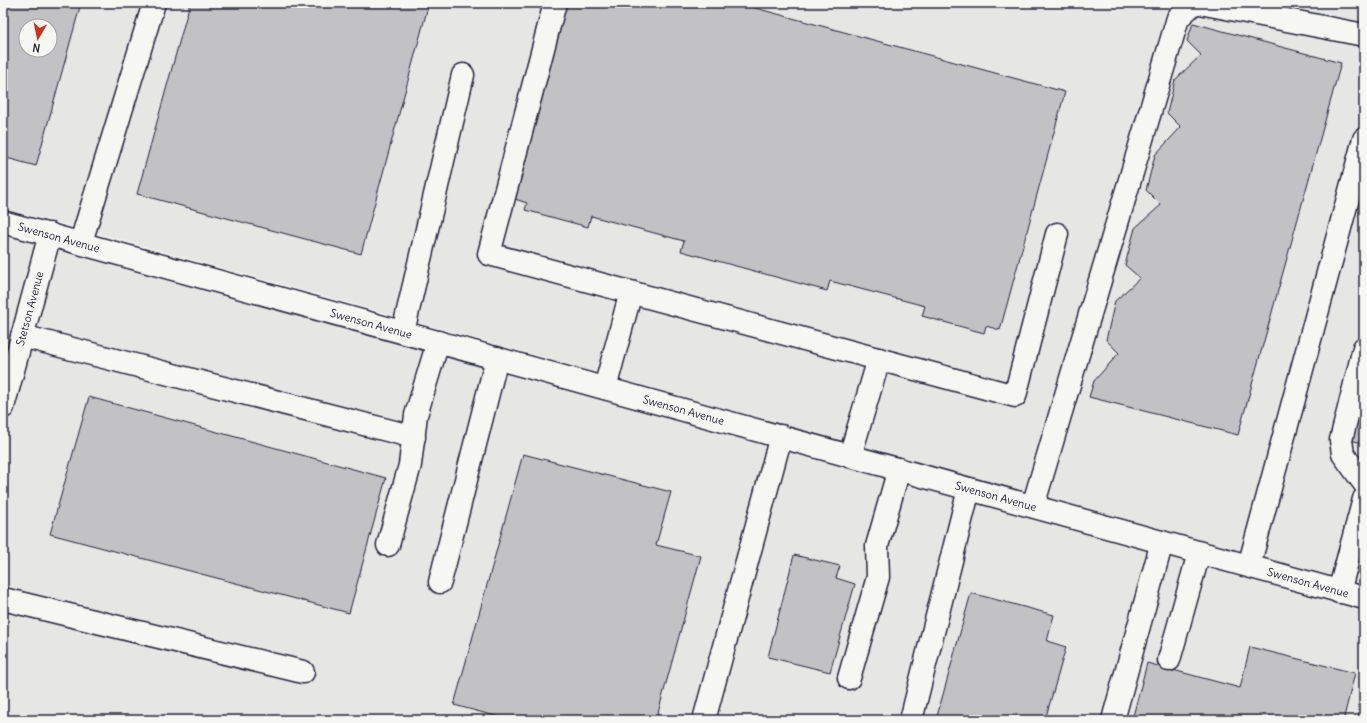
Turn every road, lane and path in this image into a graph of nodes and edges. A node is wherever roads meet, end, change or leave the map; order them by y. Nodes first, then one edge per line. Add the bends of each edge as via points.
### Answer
1 (154, 3) edge
2 (555, 3) edge
3 (1194, 3) edge
4 (1200, 3) edge
5 (1364, 34) edge
6 (463, 76) dead end
7 (1364, 140) edge
8 (3, 222) edge
9 (50, 234) junction
10 (1056, 234) dead end
11 (81, 242) junction
12 (631, 292) junction
13 (403, 332) junction
14 (438, 342) junction
15 (14, 347) edge
16 (1364, 348) edge
17 (497, 358) junction
18 (879, 359) junction
19 (605, 388) junction
20 (3, 407) edge
21 (781, 436) junction
22 (414, 437) junction
23 (850, 456) junction
24 (899, 469) junction
25 (1364, 483) edge
26 (969, 488) junction
27 (1364, 499) edge
28 (1033, 506) junction
29 (1162, 542) junction
30 (388, 545) dead end
31 (1199, 553) junction
32 (1249, 566) junction
33 (440, 582) dead end
34 (1339, 592) junction
35 (1364, 598) edge
36 (3, 599) edge
37 (1169, 660) dead end
38 (303, 672) dead end
39 (849, 678) dead end
40 (704, 720) edge
41 (911, 720) edge
42 (1113, 720) edge

1 - 11 street
2 - 12 street via 489,254
3 - 28 street via 1178,18
4 - 5 street
6 - 13 street
7 - 32 street
8 - 9 street, Swenson Avenue
9 - 11 street, Swenson Avenue
9 - 15 street, Stetson Avenue
10 - 18 street via 1015,396
11 - 13 street, Swenson Avenue
12 - 18 street
12 - 19 street
13 - 14 street, Swenson Avenue
14 - 17 street, Swenson Avenue
14 - 22 street via 416,414
15 - 20 street, Stetson Avenue
15 - 22 street
16 - 25 street via 1341,440 1343,454
17 - 19 street, Swenson Avenue
17 - 33 street
18 - 23 street
19 - 21 street, Swenson Avenue
21 - 23 street, Swenson Avenue
21 - 40 street
22 - 30 street via 410,465
23 - 24 street, Swenson Avenue
24 - 26 street, Swenson Avenue
24 - 39 street via 877,546 878,577
26 - 28 street, Swenson Avenue
26 - 41 street
27 - 34 street
28 - 29 street, Swenson Avenue
29 - 31 street, Swenson Avenue
29 - 42 street
31 - 32 street, Swenson Avenue
31 - 37 street
32 - 34 street, Swenson Avenue
34 - 35 street, Swenson Avenue
36 - 38 street

